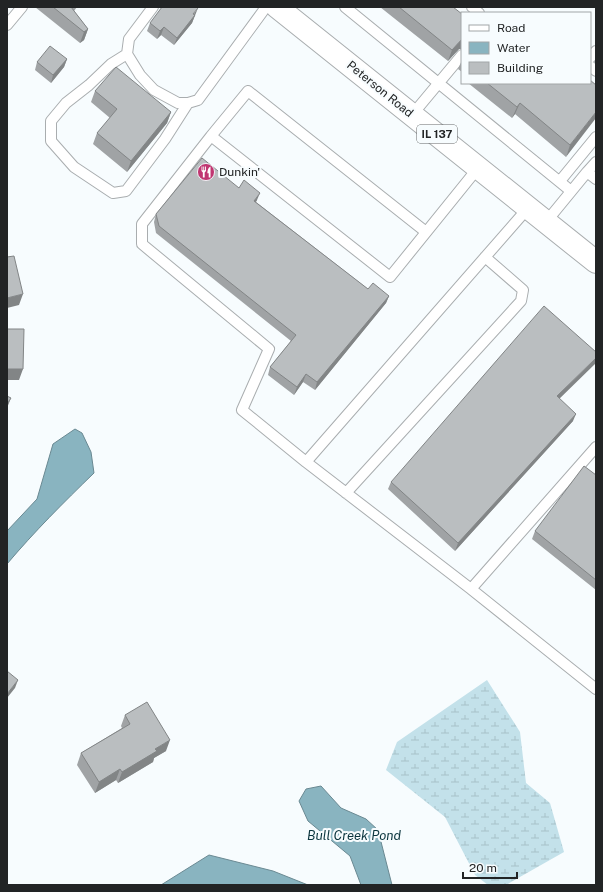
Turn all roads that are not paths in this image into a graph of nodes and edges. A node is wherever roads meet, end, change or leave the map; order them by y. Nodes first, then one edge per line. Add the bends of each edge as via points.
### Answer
1 (22, 7) edge
2 (153, 7) edge
3 (266, 7) edge
4 (345, 7) edge
5 (286, 10) edge
6 (7, 25) edge
7 (127, 54) junction
8 (461, 56) edge
9 (438, 84) junction
10 (188, 103) junction
11 (412, 115) junction
12 (211, 136) junction
13 (596, 137) edge
14 (596, 162) edge
15 (478, 168) junction
16 (587, 172) junction
17 (596, 179) edge
18 (560, 181) junction
19 (572, 191) junction
20 (528, 208) junction
21 (546, 222) junction
22 (426, 232) junction
23 (485, 257) junction
24 (596, 262) edge
25 (596, 446) edge
26 (306, 462) junction
27 (346, 494) junction
28 (471, 589) junction
29 (596, 689) edge

1 - 6 lane
2 - 7 lane via 129,39
3 - 10 lane via 198,100
4 - 9 lane
5 - 11 main road, Peterson Road / IL 137
7 - 10 lane via 140,75 154,90 178,103
7 - 10 lane via 111,64 66,103 51,121 51,141 74,167 113,194 126,191 165,140
8 - 9 lane
9 - 11 lane
9 - 18 lane
11 - 15 main road, Peterson Road / IL 137
12 - 22 lane via 248,91
12 - 22 lane via 390,277
12 - 26 lane via 142,224 142,244 269,349 242,410
13 - 18 lane
14 - 16 lane
15 - 20 main road, Peterson Road / IL 137
15 - 22 lane
16 - 17 lane
16 - 19 lane
18 - 19 lane
19 - 21 lane
20 - 21 main road, Peterson Road / IL 137
20 - 23 lane
21 - 24 main road, Peterson Road / IL 137
23 - 26 lane
23 - 27 lane via 523,290 521,301
25 - 28 lane
26 - 27 lane
27 - 28 lane
28 - 29 lane

